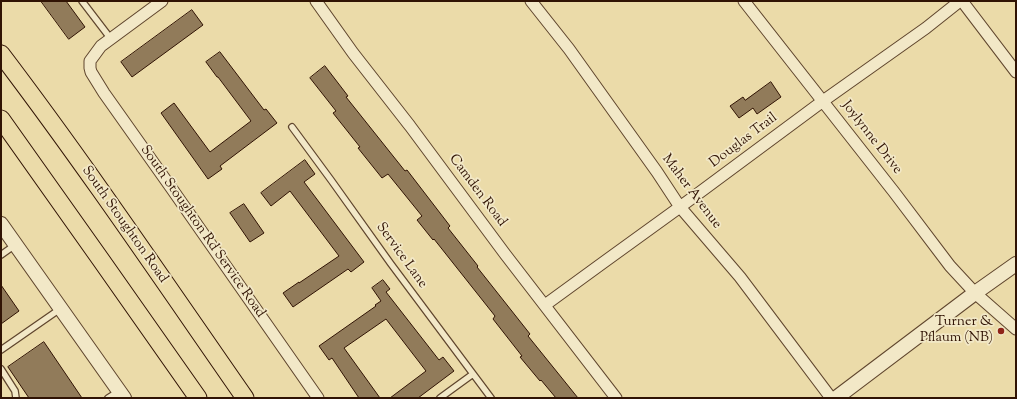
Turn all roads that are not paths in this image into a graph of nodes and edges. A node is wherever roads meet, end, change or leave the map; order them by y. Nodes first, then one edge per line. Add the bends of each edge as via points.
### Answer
1 (82, 1) edge
2 (162, 1) edge
3 (316, 1) edge
4 (531, 1) edge
5 (744, 1) edge
6 (961, 1) edge
7 (111, 39) junction
8 (1, 54) edge
9 (1016, 72) edge
10 (823, 101) junction
11 (1, 119) edge
12 (292, 127) dead end
13 (680, 207) junction
14 (2, 230) edge
15 (16, 245) junction
16 (1, 255) edge
17 (1016, 264) edge
18 (975, 293) junction
19 (545, 305) junction
20 (60, 308) junction
21 (1016, 329) edge
22 (1, 350) edge
23 (1, 369) edge
24 (473, 374) junction
25 (117, 396) edge
26 (16, 398) edge
27 (198, 398) edge
28 (245, 398) edge
29 (318, 398) edge
30 (440, 398) edge
31 (491, 398) edge
32 (616, 398) edge
33 (831, 398) edge
34 (836, 398) edge

1 - 7 lane
2 - 7 street
3 - 19 street, Camden Road
4 - 13 street, Maher Avenue via 569,49
5 - 10 street, Joylynne Drive
6 - 9 street
6 - 10 street, Douglas Trail
7 - 29 street, South Stoughton Rd Service Road via 92,57 91,72
8 - 28 main road, South Stoughton Road via 42,108
10 - 13 street, Douglas Trail
10 - 18 street, Joylynne Drive via 950,266
11 - 27 main road
12 - 24 lane, Service Lane
13 - 19 street, Douglas Trail
13 - 33 street, Maher Avenue via 740,277
14 - 15 street
15 - 16 lane
15 - 20 street
17 - 18 street
18 - 21 street, Joylynne Drive
18 - 34 street
19 - 32 street, Camden Road
20 - 22 lane
20 - 25 street
23 - 26 lane via 16,391
24 - 30 lane
24 - 31 lane, Service Lane

